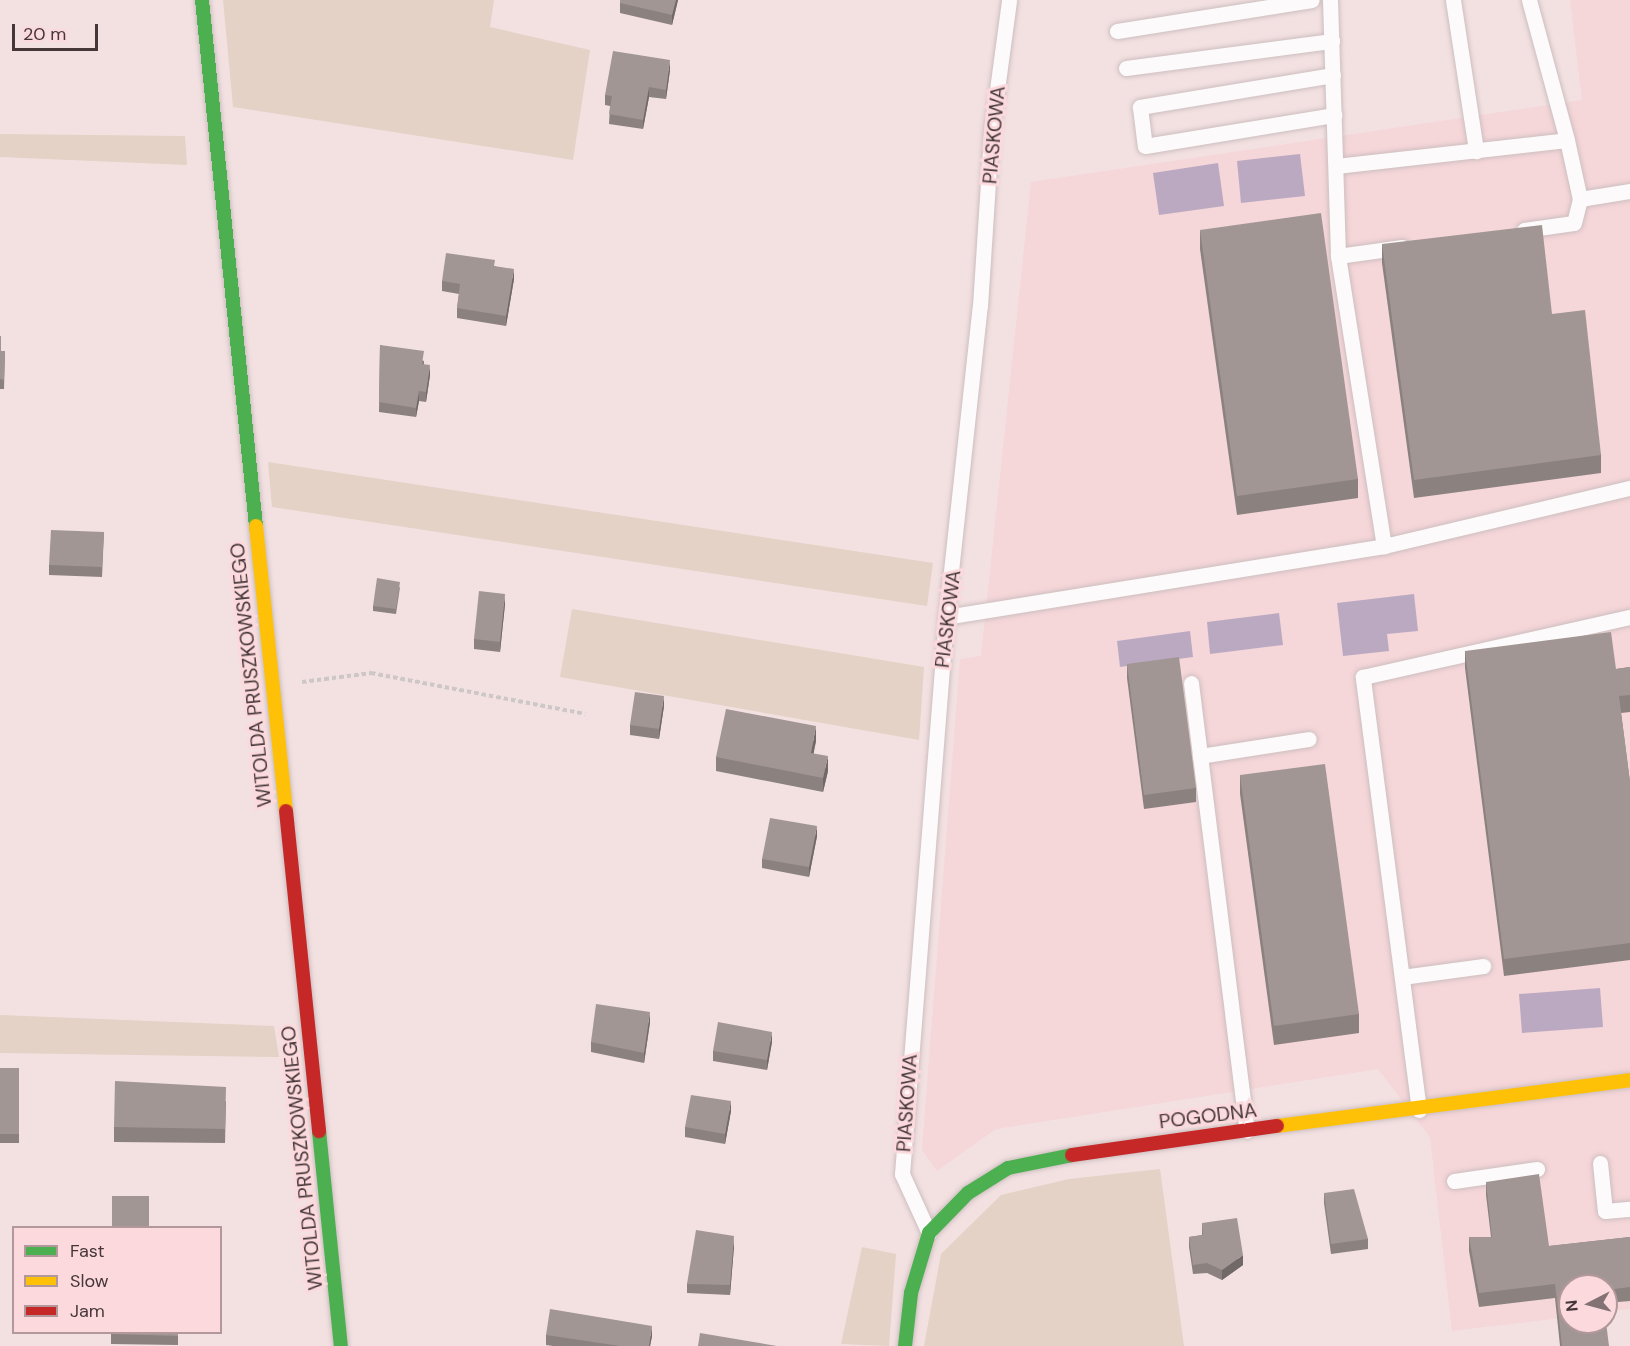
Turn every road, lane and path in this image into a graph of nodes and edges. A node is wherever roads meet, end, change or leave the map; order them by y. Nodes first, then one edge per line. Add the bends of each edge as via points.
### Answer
1 (202, 0) edge
2 (1009, 0) edge
3 (1312, 0) edge
4 (1330, 0) edge
5 (1453, 0) edge
6 (1529, 0) edge
7 (1118, 31) dead end
8 (1332, 41) junction
9 (1126, 69) dead end
10 (1333, 75) junction
11 (1334, 115) junction
12 (1567, 140) junction
13 (1476, 151) junction
14 (1336, 166) junction
15 (1630, 191) edge
16 (1580, 199) junction
17 (1503, 233) edge
18 (1421, 244) edge
19 (1338, 256) junction
20 (1630, 488) edge
21 (1384, 546) junction
22 (946, 617) junction
23 (1630, 617) edge
24 (271, 678) junction
25 (1191, 683) dead end
26 (585, 714) dead end
27 (1309, 739) dead end
28 (1200, 756) junction
29 (1483, 966) dead end
30 (1401, 977) junction
31 (1630, 1080) edge
32 (1419, 1110) junction
33 (1247, 1131) junction
34 (1600, 1163) dead end
35 (1537, 1169) dead end
36 (1454, 1182) dead end
37 (1630, 1209) edge
38 (929, 1233) junction
39 (341, 1346) edge
40 (905, 1346) edge

1 - 24 street, WITOLDA PRUSZKOWSKIEGO
2 - 22 lane, PIASKOWA via 991,134 980,306
3 - 7 lane
4 - 8 lane
5 - 13 lane
6 - 12 lane
8 - 9 lane
8 - 10 lane
10 - 11 lane
10 - 11 lane via 1140,107 1145,146
11 - 14 lane
12 - 13 lane
12 - 16 lane
13 - 14 lane
14 - 19 lane
15 - 16 lane
16 - 17 lane via 1574,223
18 - 19 lane
19 - 21 lane
20 - 21 lane
21 - 22 lane
22 - 38 lane, PIASKOWA via 902,1174
23 - 30 lane via 1363,676
24 - 26 path via 315,684 371,674
24 - 39 street, WITOLDA PRUSZKOWSKIEGO
25 - 28 lane
27 - 28 lane
28 - 33 lane
29 - 30 lane
30 - 32 lane
31 - 32 street, POGODNA
32 - 33 street, POGODNA
33 - 38 street, POGODNA via 1107,1148 1008,1168 968,1193
34 - 37 lane via 1605,1211
35 - 36 lane
38 - 40 street, POGODNA via 911,1293

